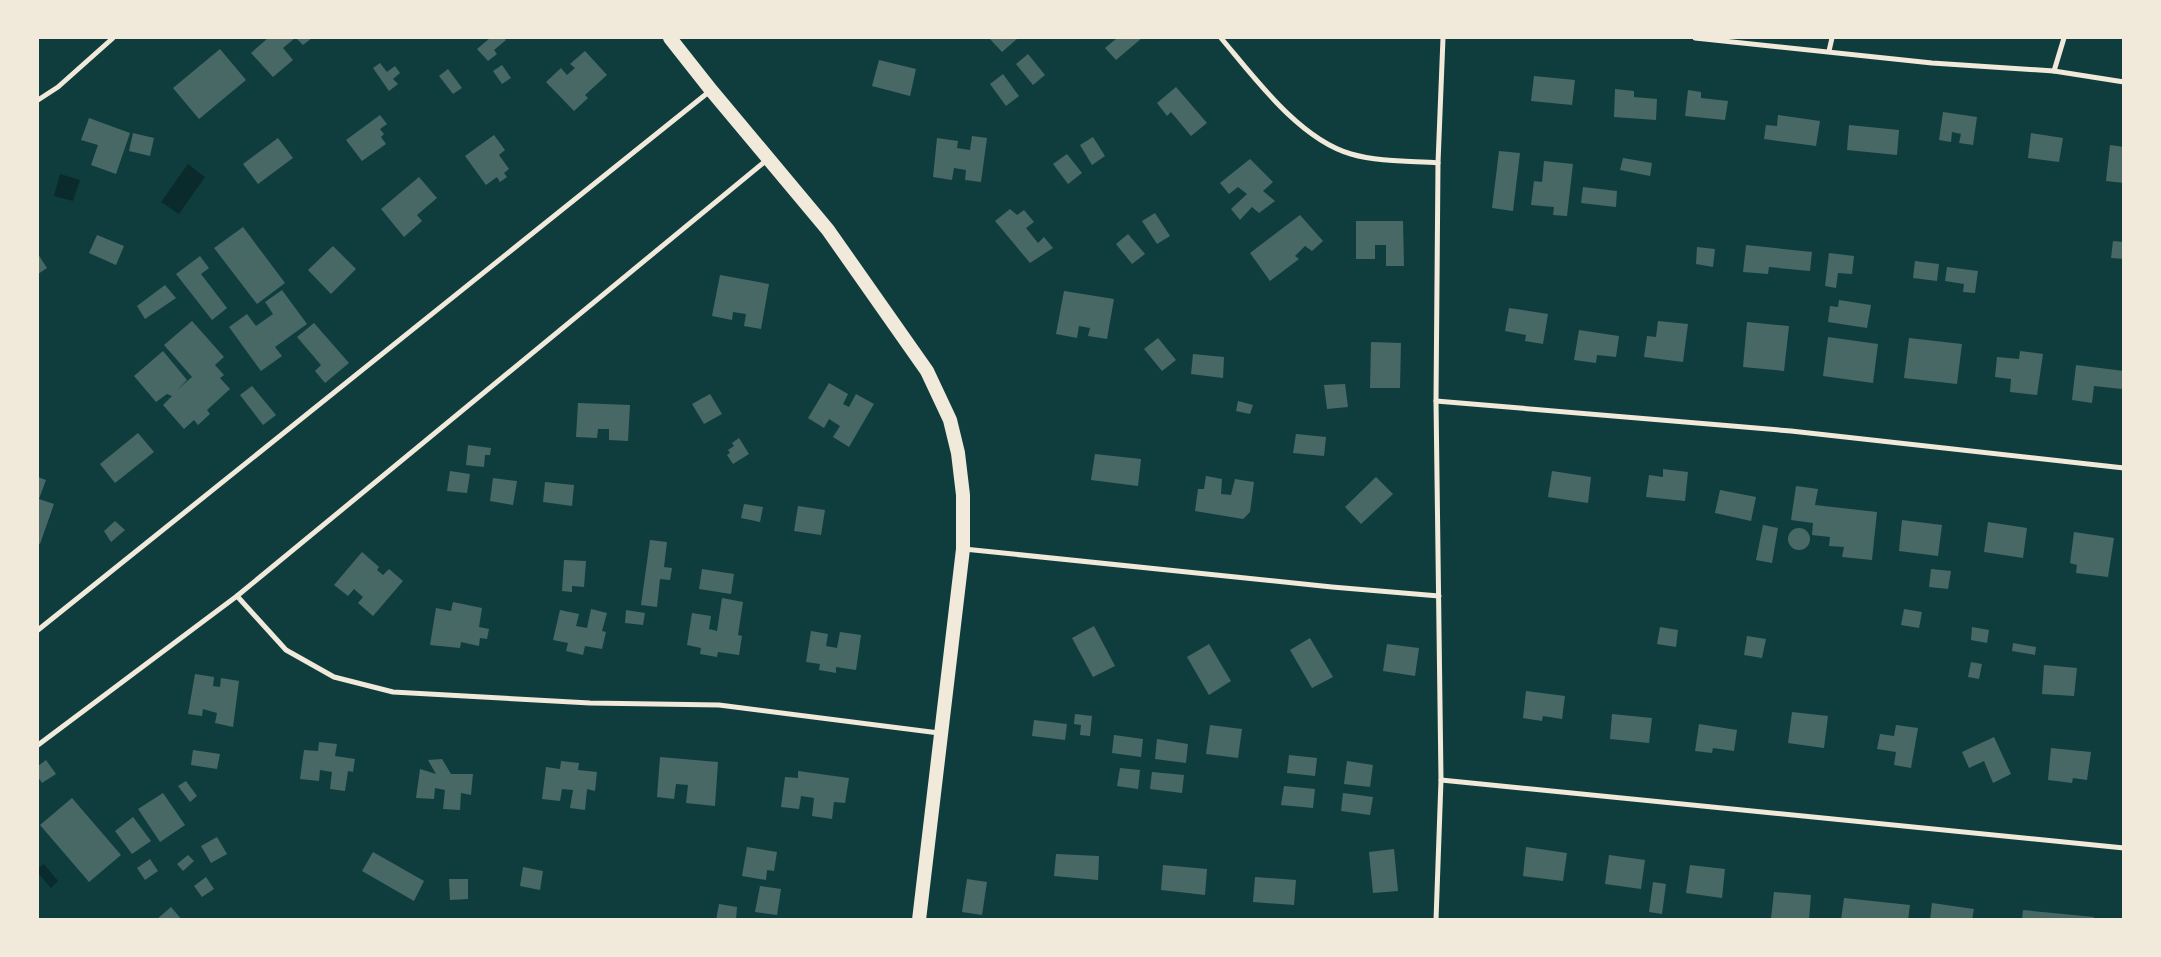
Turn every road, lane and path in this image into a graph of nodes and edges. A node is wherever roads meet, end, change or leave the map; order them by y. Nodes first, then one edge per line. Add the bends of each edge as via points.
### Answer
1 (113, 38) edge
2 (670, 38) edge
3 (1221, 38) edge
4 (1443, 38) edge
5 (1695, 38) edge
6 (1705, 38) edge
7 (1832, 38) edge
8 (2064, 38) edge
9 (1830, 51) junction
10 (2054, 71) junction
11 (2124, 82) edge
12 (711, 90) junction
13 (38, 100) edge
14 (769, 158) junction
15 (1438, 164) junction
16 (1436, 401) junction
17 (2124, 468) edge
18 (963, 548) junction
19 (237, 596) junction
20 (1438, 596) junction
21 (38, 630) edge
22 (941, 734) junction
23 (38, 746) edge
24 (1441, 780) junction
25 (2124, 848) edge
26 (919, 920) edge
27 (1436, 920) edge

1 - 13 street via 58,87
2 - 12 highway
3 - 15 street via 1276,103 1314,136 1349,154 1377,160
4 - 15 street
5 - 6 street
6 - 9 street
7 - 9 street
8 - 10 street
9 - 10 street via 1932,63
10 - 11 street
12 - 14 highway
12 - 21 street
14 - 18 highway via 828,230 926,371 950,420 958,453 963,495
14 - 19 street
15 - 16 street
16 - 17 street via 1791,431
16 - 20 street
18 - 20 street via 1332,588
18 - 22 highway
19 - 22 street via 286,650 334,677 393,692 590,703 719,705
19 - 23 street
20 - 24 street
22 - 26 highway
24 - 25 street
24 - 27 street

